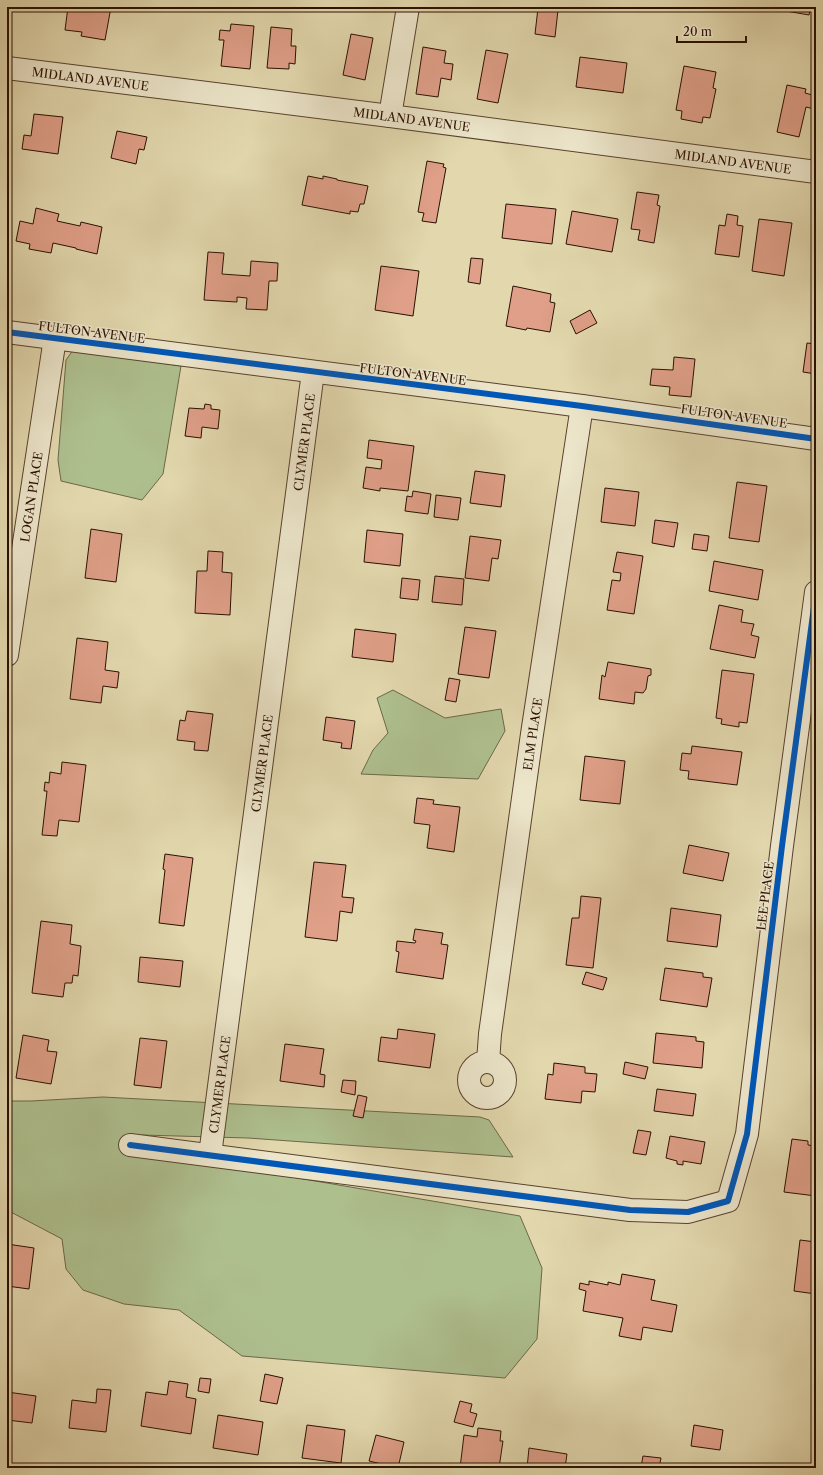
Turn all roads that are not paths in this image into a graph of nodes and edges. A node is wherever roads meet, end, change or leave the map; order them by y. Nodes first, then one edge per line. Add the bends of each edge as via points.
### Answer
1 (408, 7) edge
2 (7, 68) edge
3 (390, 116) junction
4 (816, 172) edge
5 (7, 332) edge
6 (55, 338) junction
7 (313, 372) junction
8 (582, 406) junction
9 (816, 439) edge
10 (816, 592) edge
11 (7, 655) edge
12 (488, 1062) dead end
13 (130, 1145) dead end
14 (210, 1155) junction

1 - 3 street
2 - 3 street, MIDLAND AVENUE
3 - 4 street, MIDLAND AVENUE
5 - 6 street, FULTON AVENUE
6 - 7 street, FULTON AVENUE
6 - 11 street, LOGAN PLACE
7 - 8 street, FULTON AVENUE
7 - 14 street, CLYMER PLACE
8 - 9 street, FULTON AVENUE
8 - 12 street, ELM PLACE via 532,734
10 - 14 street, LEE PLACE via 747,1134 728,1201 688,1212 630,1210
13 - 14 street

